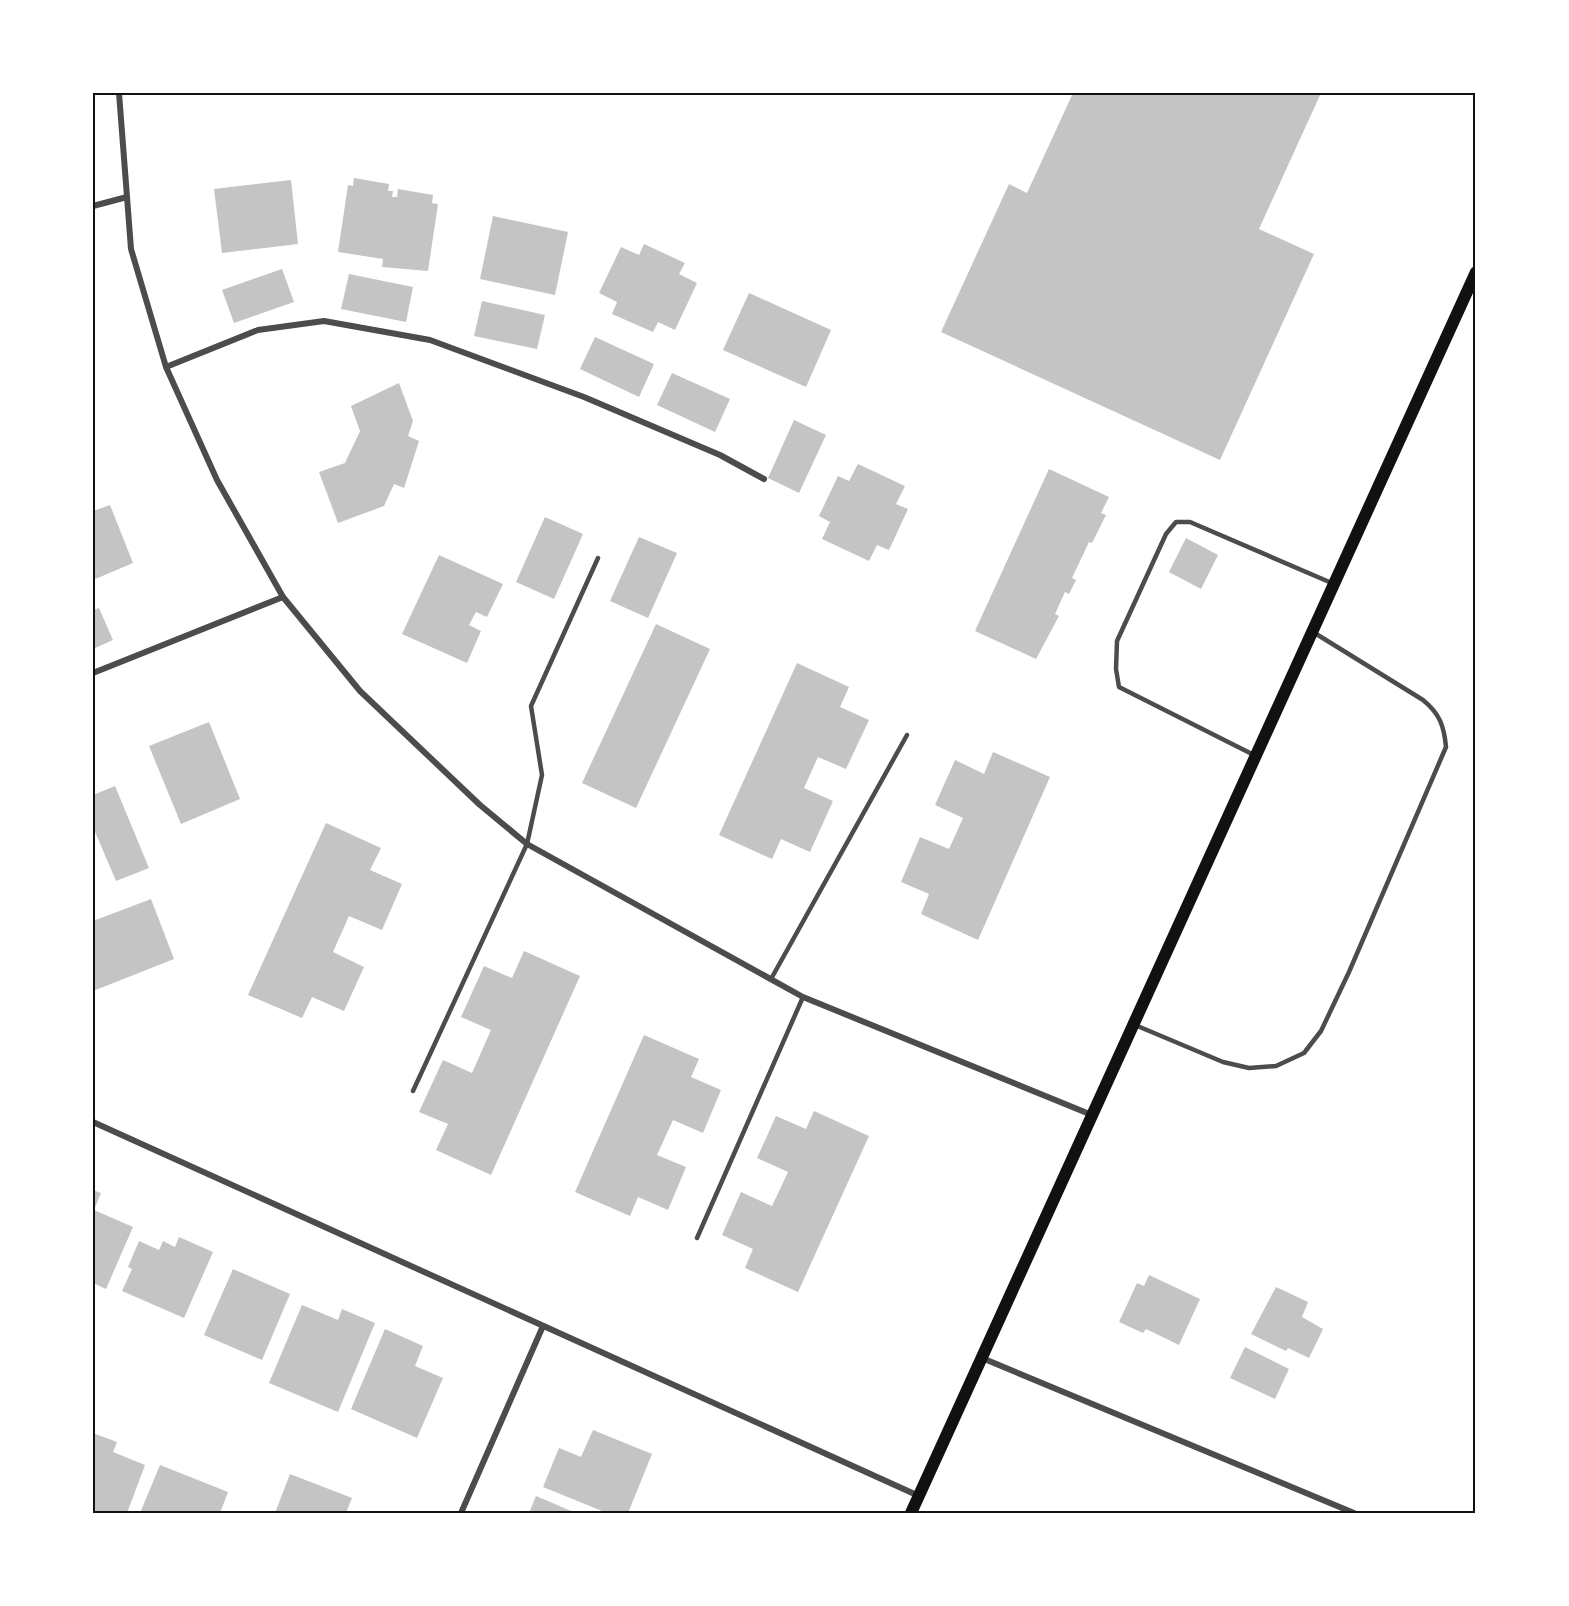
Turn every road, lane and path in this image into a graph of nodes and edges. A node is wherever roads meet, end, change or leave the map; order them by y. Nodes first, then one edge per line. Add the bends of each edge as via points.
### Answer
1 (119, 93) edge
2 (127, 196) junction
3 (93, 206) edge
4 (1476, 272) edge
5 (166, 367) junction
6 (764, 479) dead end
7 (598, 558) dead end
8 (1334, 584) junction
9 (283, 597) junction
10 (1313, 632) junction
11 (93, 673) edge
12 (907, 735) dead end
13 (1257, 757) junction
14 (527, 844) junction
15 (771, 979) junction
16 (803, 997) junction
17 (1134, 1024) junction
18 (414, 1091) dead end
19 (1092, 1115) junction
20 (93, 1122) edge
21 (697, 1238) dead end
22 (543, 1326) junction
23 (982, 1358) junction
24 (919, 1496) junction
25 (461, 1513) edge
26 (911, 1513) edge
27 (1354, 1513) edge

1 - 2 street
2 - 3 street
2 - 5 street via 131,249
4 - 8 main road
5 - 6 street via 258,330 324,321 430,340 584,397 720,455
5 - 9 street via 217,480
7 - 14 lane via 531,706 542,775
8 - 10 main road
8 - 13 lane via 1209,529 1176,522 1117,642 1119,687
9 - 11 street
9 - 14 street via 360,691
10 - 13 main road
10 - 17 lane via 1423,700 1436,711 1444,726 1446,747 1348,972 1304,1053 1276,1066 1249,1068 1223,1062
12 - 15 lane
13 - 17 main road
14 - 15 street
14 - 18 lane
15 - 16 street
16 - 19 street
16 - 21 lane
17 - 19 main road
19 - 23 main road
20 - 22 street
22 - 24 street
22 - 25 street
23 - 24 main road
23 - 27 street
24 - 26 main road

